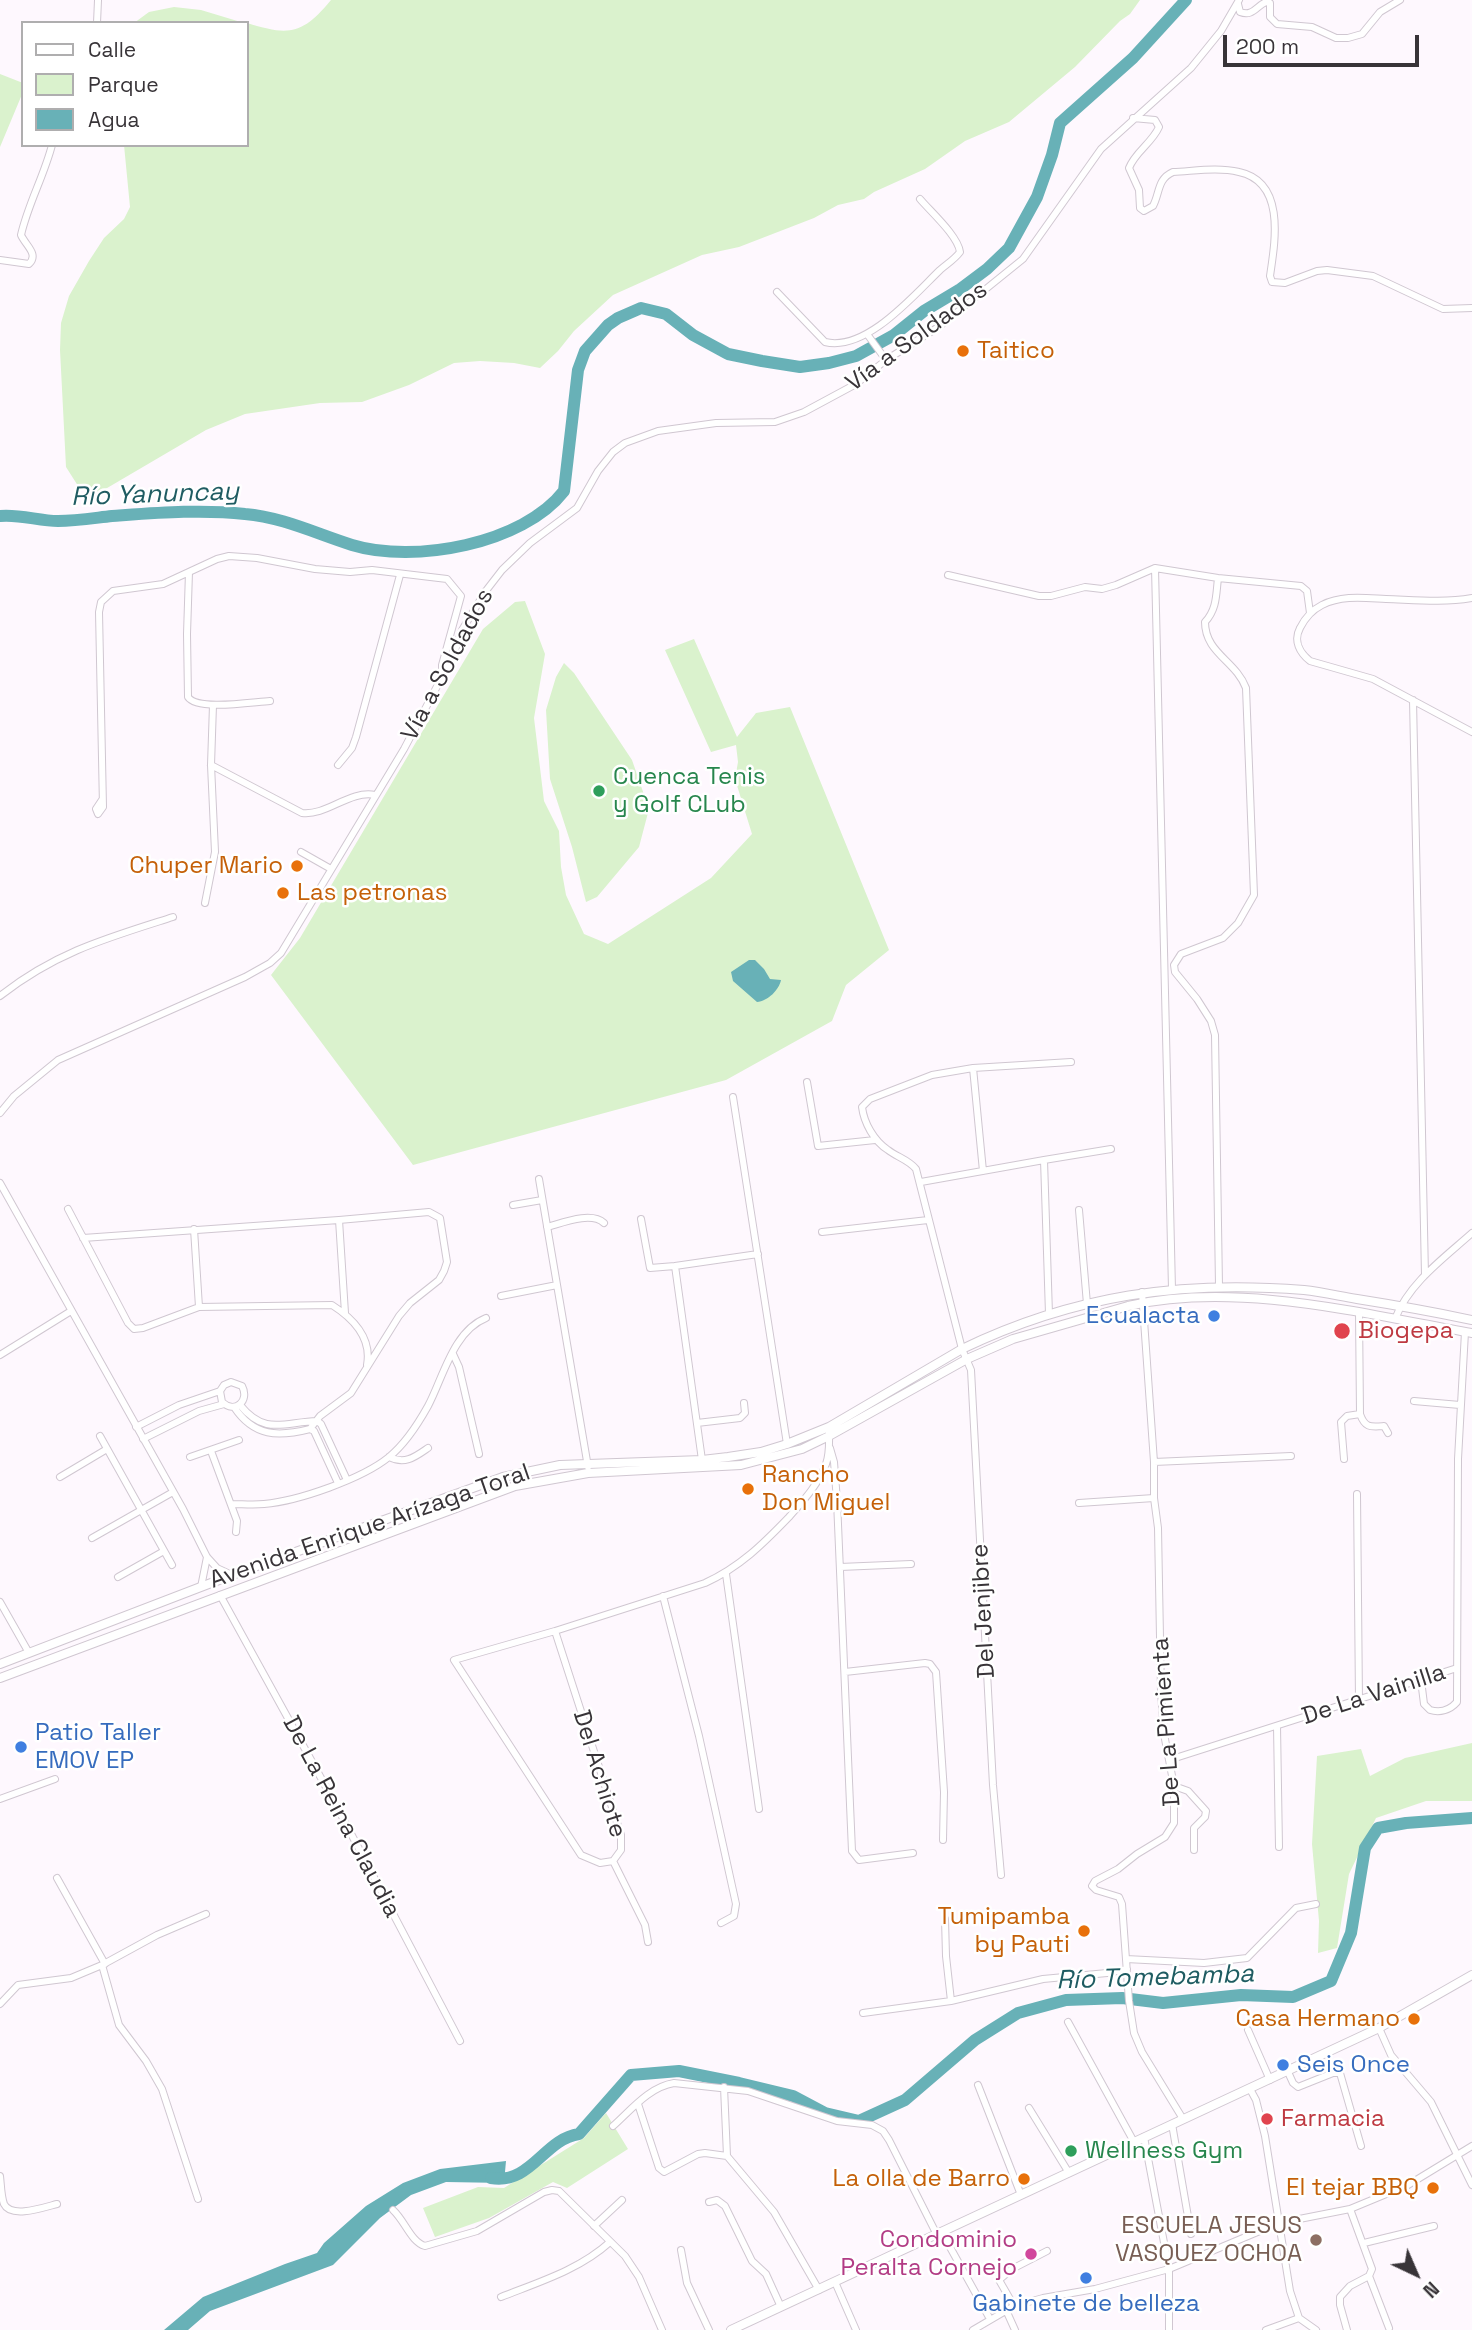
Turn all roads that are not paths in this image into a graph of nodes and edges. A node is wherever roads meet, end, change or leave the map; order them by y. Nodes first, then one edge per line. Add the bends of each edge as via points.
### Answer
1 (98, 0) edge
2 (1400, 0) edge
3 (1239, 1) edge
4 (97, 21) edge
5 (1133, 118) junction
6 (51, 147) edge
7 (920, 200) dead end
8 (0, 260) edge
9 (777, 292) dead end
10 (1472, 308) edge
11 (869, 337) junction
12 (886, 360) junction
13 (1155, 568) junction
14 (189, 572) junction
15 (400, 575) junction
16 (948, 575) dead end
17 (1218, 578) junction
18 (1472, 598) edge
19 (1310, 613) junction
20 (442, 676) junction
21 (1413, 700) junction
22 (270, 701) dead end
23 (213, 705) junction
24 (1472, 732) edge
25 (211, 765) junction
26 (338, 765) dead end
27 (375, 795) junction
28 (102, 800) dead end
29 (301, 852) dead end
30 (331, 869) junction
31 (205, 902) dead end
32 (173, 917) dead end
33 (0, 996) edge
34 (1071, 1062) dead end
35 (973, 1068) junction
36 (807, 1082) dead end
37 (733, 1097) dead end
38 (0, 1113) edge
39 (876, 1140) junction
40 (1111, 1149) dead end
41 (1044, 1160) junction
42 (983, 1171) junction
43 (539, 1179) dead end
44 (921, 1182) junction
45 (0, 1183) edge
46 (542, 1200) junction
47 (513, 1205) dead end
48 (68, 1209) dead end
49 (1079, 1210) dead end
50 (641, 1219) dead end
51 (339, 1220) junction
52 (928, 1220) junction
53 (604, 1223) dead end
54 (547, 1227) junction
55 (194, 1229) junction
56 (822, 1232) dead end
57 (1472, 1233) edge
58 (83, 1238) junction
59 (758, 1254) junction
60 (675, 1266) junction
61 (1425, 1275) junction
62 (557, 1285) junction
63 (1219, 1286) junction
64 (1172, 1289) junction
65 (1142, 1292) junction
66 (501, 1296) dead end
67 (1144, 1302) junction
68 (1087, 1304) junction
69 (1400, 1306) junction
70 (199, 1307) junction
71 (71, 1311) junction
72 (1359, 1312) junction
73 (345, 1313) junction
74 (1048, 1314) junction
75 (486, 1318) dead end
76 (1395, 1319) junction
77 (1472, 1320) edge
78 (1468, 1333) edge
79 (962, 1349) junction
80 (453, 1354) junction
81 (0, 1355) edge
82 (967, 1359) junction
83 (367, 1371) junction
84 (220, 1391) junction
85 (1414, 1401) dead end
86 (744, 1403) dead end
87 (224, 1404) junction
88 (1460, 1405) junction
89 (237, 1406) junction
90 (1360, 1414) junction
91 (317, 1421) junction
92 (697, 1423) junction
93 (136, 1427) junction
94 (310, 1429) junction
95 (829, 1432) junction
96 (1388, 1433) dead end
97 (100, 1436) dead end
98 (143, 1439) junction
99 (239, 1440) dead end
100 (787, 1444) junction
101 (428, 1448) dead end
102 (830, 1448) junction
103 (107, 1449) junction
104 (211, 1451) junction
105 (479, 1454) dead end
106 (1291, 1456) dead end
107 (190, 1457) dead end
108 (389, 1457) junction
109 (1344, 1458) dead end
110 (702, 1460) junction
111 (1153, 1462) junction
112 (587, 1468) junction
113 (60, 1476) dead end
114 (347, 1480) junction
115 (338, 1483) junction
116 (173, 1492) junction
117 (1357, 1494) dead end
118 (1154, 1498) junction
119 (1079, 1503) dead end
120 (231, 1504) junction
121 (140, 1510) junction
122 (236, 1532) dead end
123 (92, 1538) dead end
124 (164, 1551) junction
125 (207, 1557) junction
126 (911, 1564) dead end
127 (172, 1565) dead end
128 (840, 1567) junction
129 (726, 1574) junction
130 (232, 1575) junction
131 (118, 1577) dead end
132 (201, 1587) junction
133 (220, 1595) junction
134 (663, 1596) junction
135 (0, 1602) edge
136 (555, 1631) junction
137 (29, 1653) junction
138 (0, 1664) edge
139 (1457, 1668) junction
140 (845, 1672) junction
141 (0, 1678) edge
142 (1421, 1680) junction
143 (1359, 1701) junction
144 (1277, 1726) junction
145 (1170, 1760) junction
146 (55, 1779) dead end
147 (1174, 1786) junction
148 (0, 1799) edge
149 (759, 1809) dead end
150 (943, 1840) dead end
151 (1279, 1847) dead end
152 (1194, 1850) dead end
153 (913, 1853) dead end
154 (613, 1861) junction
155 (1001, 1875) dead end
156 (57, 1878) dead end
157 (1316, 1904) dead end
158 (205, 1914) dead end
159 (945, 1919) dead end
160 (722, 1923) dead end
161 (648, 1942) dead end
162 (1126, 1959) junction
163 (104, 1964) junction
164 (1127, 1969) junction
165 (1471, 1979) edge
166 (951, 2001) junction
167 (0, 2004) edge
168 (863, 2013) dead end
169 (1068, 2022) dead end
170 (1379, 2028) junction
171 (1248, 2030) dead end
172 (460, 2041) dead end
173 (1288, 2071) junction
174 (1270, 2080) junction
175 (978, 2085) dead end
176 (724, 2087) junction
177 (1250, 2089) junction
178 (638, 2104) junction
179 (1029, 2108) dead end
180 (1183, 2119) junction
181 (1172, 2124) junction
182 (613, 2126) dead end
183 (1144, 2137) junction
184 (1134, 2142) junction
185 (1361, 2146) dead end
186 (1472, 2146) edge
187 (727, 2156) junction
188 (1457, 2156) junction
189 (1069, 2173) junction
190 (0, 2176) edge
191 (1472, 2185) edge
192 (1021, 2195) junction
193 (198, 2199) dead end
194 (622, 2200) dead end
195 (709, 2202) dead end
196 (57, 2204) dead end
197 (1350, 2209) junction
198 (393, 2210) dead end
199 (1279, 2223) junction
200 (593, 2226) junction
201 (1434, 2226) dead end
202 (939, 2232) junction
203 (1191, 2234) dead end
204 (610, 2242) junction
205 (1364, 2244) junction
206 (681, 2250) dead end
207 (1047, 2251) dead end
208 (1169, 2269) junction
209 (1369, 2276) junction
210 (835, 2282) junction
211 (819, 2290) junction
212 (501, 2297) dead end
213 (1014, 2306) junction
214 (781, 2307) junction
215 (1006, 2310) junction
216 (1299, 2318) junction
217 (990, 2319) junction
218 (1276, 2328) edge
219 (1389, 2328) dead end
220 (662, 2330) edge
221 (709, 2330) edge
222 (731, 2330) edge
223 (856, 2330) edge
224 (973, 2330) edge
225 (1015, 2330) edge
226 (1170, 2330) edge
227 (1266, 2330) edge
228 (1316, 2330) edge
229 (1346, 2330) edge

1 - 4 street
2 - 3 street via 1380,12 1363,34 1336,38 1320,29 1277,24 1270,18 1269,3 1246,14 1240,12
3 - 5 street, Vía a Soldados via 1191,68
5 - 10 street via 1158,123 1157,132 1129,168 1144,211 1153,206 1167,175 1213,169 1241,172 1265,187 1275,215 1272,282 1285,283 1327,270 1373,276 1443,309
5 - 12 street, Vía a Soldados via 1093,159 1023,260 940,326
6 - 8 street via 21,235 34,259 29,264
7 - 11 street via 960,251
9 - 11 street via 825,342
11 - 12 street
12 - 20 street, Vía a Soldados via 856,384 775,422 716,423 658,431 625,443 598,471 577,508 502,570 461,630
13 - 16 street via 1102,589 1085,587 1051,597
13 - 17 street
13 - 64 street
14 - 15 street via 236,556 315,569
14 - 23 street via 188,696 193,703
14 - 28 street via 155,586 113,591 101,602
15 - 20 street via 447,579 461,596
15 - 26 street via 356,737
17 - 19 street via 1301,586 1307,591
17 - 63 street via 1216,604 1205,622 1205,632 1241,674 1246,688 1254,895 1223,938 1181,954 1174,965 1211,1021 1214,1035
18 - 19 street via 1452,602 1349,597
19 - 21 street via 1297,640 1304,656 1366,676
20 - 27 street, Vía a Soldados
21 - 24 street
21 - 61 street
22 - 23 street
23 - 25 street
25 - 27 street via 302,813 312,814 361,794
25 - 31 street via 215,852
27 - 30 street, Vía a Soldados
29 - 30 street
30 - 38 street, Vía a Soldados via 289,941 270,963 58,1060 13,1096
32 - 33 street via 80,948 38,969
34 - 35 street
35 - 39 street via 924,1077 864,1103 862,1111
35 - 42 street
36 - 39 street via 818,1146
37 - 59 street
39 - 44 street via 912,1164
40 - 41 street
41 - 42 street
41 - 74 street
42 - 44 street
43 - 46 street
44 - 52 street, Del Jenjibre
45 - 71 street
46 - 47 street
46 - 54 street
48 - 58 street
49 - 68 street
50 - 60 street via 650,1268
51 - 55 street
51 - 73 street
51 - 83 street via 429,1212 440,1218 447,1262 444,1271 399,1316
52 - 56 street
52 - 79 street, Del Jenjibre
53 - 54 street via 593,1218
54 - 62 street
55 - 58 street
55 - 70 street
57 - 61 street
58 - 70 street via 134,1329
59 - 60 street
59 - 100 street
60 - 92 street
61 - 69 street
62 - 66 street
62 - 112 street
63 - 64 main road, Avenida Enrique Arízaga Toral
63 - 69 main road, Avenida Enrique Arízaga Toral via 1306,1290
64 - 65 main road, Avenida Enrique Arízaga Toral
65 - 67 street, De La Pimienta
65 - 68 main road, Avenida Enrique Arízaga Toral
67 - 72 main road, Avenida Enrique Arízaga Toral via 1223,1297
67 - 82 main road, Avenida Enrique Arízaga Toral via 1013,1339
67 - 111 street, De La Pimienta
68 - 74 main road, Avenida Enrique Arízaga Toral
69 - 76 street
69 - 77 main road, Avenida Enrique Arízaga Toral
70 - 73 street via 332,1305
71 - 81 street
71 - 93 street
72 - 76 main road, Avenida Enrique Arízaga Toral
72 - 90 street
73 - 83 street via 364,1336
74 - 79 main road, Avenida Enrique Arízaga Toral
75 - 80 street via 470,1328
76 - 78 main road, Avenida Enrique Arízaga Toral
78 - 88 street, De La Vainilla
79 - 82 street, Del Jenjibre
79 - 95 main road, Avenida Enrique Arízaga Toral
80 - 105 street
80 - 108 street via 416,1425
82 - 95 main road, Avenida Enrique Arízaga Toral
82 - 155 street, Del Jenjibre via 973,1382
83 - 91 street via 351,1393
84 - 87 street
84 - 89 street via 227,1383 239,1383 245,1392
84 - 93 street
85 - 88 street
86 - 92 street via 746,1413 740,1418
87 - 89 street
87 - 98 street
88 - 139 street, De La Vainilla
89 - 91 street via 268,1425
89 - 94 street via 246,1423 256,1429 285,1433
90 - 96 street via 1364,1424 1387,1427
90 - 109 street via 1341,1422
91 - 94 street
91 - 114 street
92 - 110 street
93 - 98 street
94 - 115 street
95 - 100 main road, Avenida Enrique Arízaga Toral
95 - 102 street
95 - 112 main road, Avenida Enrique Arízaga Toral via 802,1449 741,1465
97 - 103 street
98 - 116 street
99 - 104 street
100 - 110 main road, Avenida Enrique Arízaga Toral
101 - 108 street via 406,1461
102 - 128 street
102 - 129 street via 806,1498 764,1544
103 - 113 street
103 - 121 street
104 - 107 street
104 - 120 street
106 - 111 street
108 - 114 street
110 - 112 main road, Avenida Enrique Arízaga Toral
111 - 118 street, De La Pimienta
112 - 130 main road, Avenida Enrique Arízaga Toral via 530,1469 503,1477
112 - 133 main road, Avenida Enrique Arízaga Toral via 506,1489
114 - 115 street
115 - 120 street via 291,1500
116 - 121 street
116 - 125 street
117 - 143 street
118 - 119 street
118 - 145 street, De La Pimienta via 1161,1692
120 - 122 street
121 - 123 street
121 - 124 street
124 - 127 street
124 - 131 street
125 - 130 street
125 - 132 street
126 - 128 street
128 - 140 street
129 - 134 street
129 - 149 street
130 - 132 main road, Avenida Enrique Arízaga Toral
132 - 137 main road, Avenida Enrique Arízaga Toral
133 - 141 main road, Avenida Enrique Arízaga Toral
133 - 172 street, De La Reina Claudia
134 - 136 street
134 - 160 street via 736,1904 734,1916
135 - 137 street
136 - 154 street, Del Achiote via 621,1835 621,1850
136 - 154 street, Del Achiote via 454,1660 581,1855 600,1863
137 - 138 main road, Avenida Enrique Arízaga Toral
139 - 142 street, De La Vainilla
139 - 142 street via 1457,1702 1449,1709 1426,1707
140 - 150 street via 925,1663 934,1667
140 - 153 street via 852,1851 859,1860
142 - 143 street, De La Vainilla
143 - 144 street, De La Vainilla
144 - 145 street, De La Vainilla
144 - 151 street
145 - 147 street, De La Pimienta
146 - 148 street
147 - 152 street via 1188,1791 1206,1811 1194,1828
147 - 162 street, De La Pimienta via 1174,1823 1165,1837 1092,1886 1119,1897
154 - 161 street via 645,1925
156 - 163 street
157 - 162 street via 1296,1908 1247,1958 1204,1963
158 - 163 street
159 - 166 street
162 - 164 street, De La Pimienta
163 - 167 street via 71,1978 18,1985
163 - 193 street via 119,2025 162,2089
164 - 166 street via 1044,1979
164 - 180 street, De La Pimienta via 1134,2033
165 - 170 main road
166 - 168 street
169 - 184 street
170 - 173 main road
170 - 188 street via 1391,2055 1431,2102
171 - 174 street
173 - 174 main road
173 - 185 street via 1298,2087 1339,2073
174 - 177 main road
175 - 192 street
176 - 178 street via 670,2084
176 - 187 street
176 - 202 street via 837,2121 878,2127
177 - 180 main road
177 - 199 street via 1265,2136
178 - 182 street
178 - 187 street via 661,2171 698,2154
179 - 189 street
180 - 181 main road
181 - 183 main road
181 - 203 street
183 - 184 main road
183 - 208 street
184 - 189 main road
186 - 188 street
187 - 211 street via 774,2212
188 - 191 street
188 - 197 street via 1408,2185
189 - 192 main road
190 - 196 street via 4,2204 9,2209 26,2211
192 - 202 main road
194 - 200 street
195 - 214 street via 717,2200 725,2206
197 - 199 street
197 - 205 street
198 - 200 street via 413,2239 425,2246 477,2231 552,2190 559,2191
199 - 208 street
199 - 216 street
200 - 204 street
201 - 205 street
202 - 210 main road
202 - 217 street
204 - 212 street via 577,2266
204 - 220 street via 639,2277
205 - 209 street via 1372,2269
206 - 221 street via 687,2283
207 - 213 street via 999,2280
208 - 213 street
208 - 226 street
209 - 219 street
209 - 229 street via 1340,2297
210 - 211 main road
210 - 223 street
211 - 214 main road
213 - 215 street
214 - 222 main road
215 - 217 street
215 - 225 street
216 - 218 street
216 - 228 street
217 - 224 street
218 - 227 street

